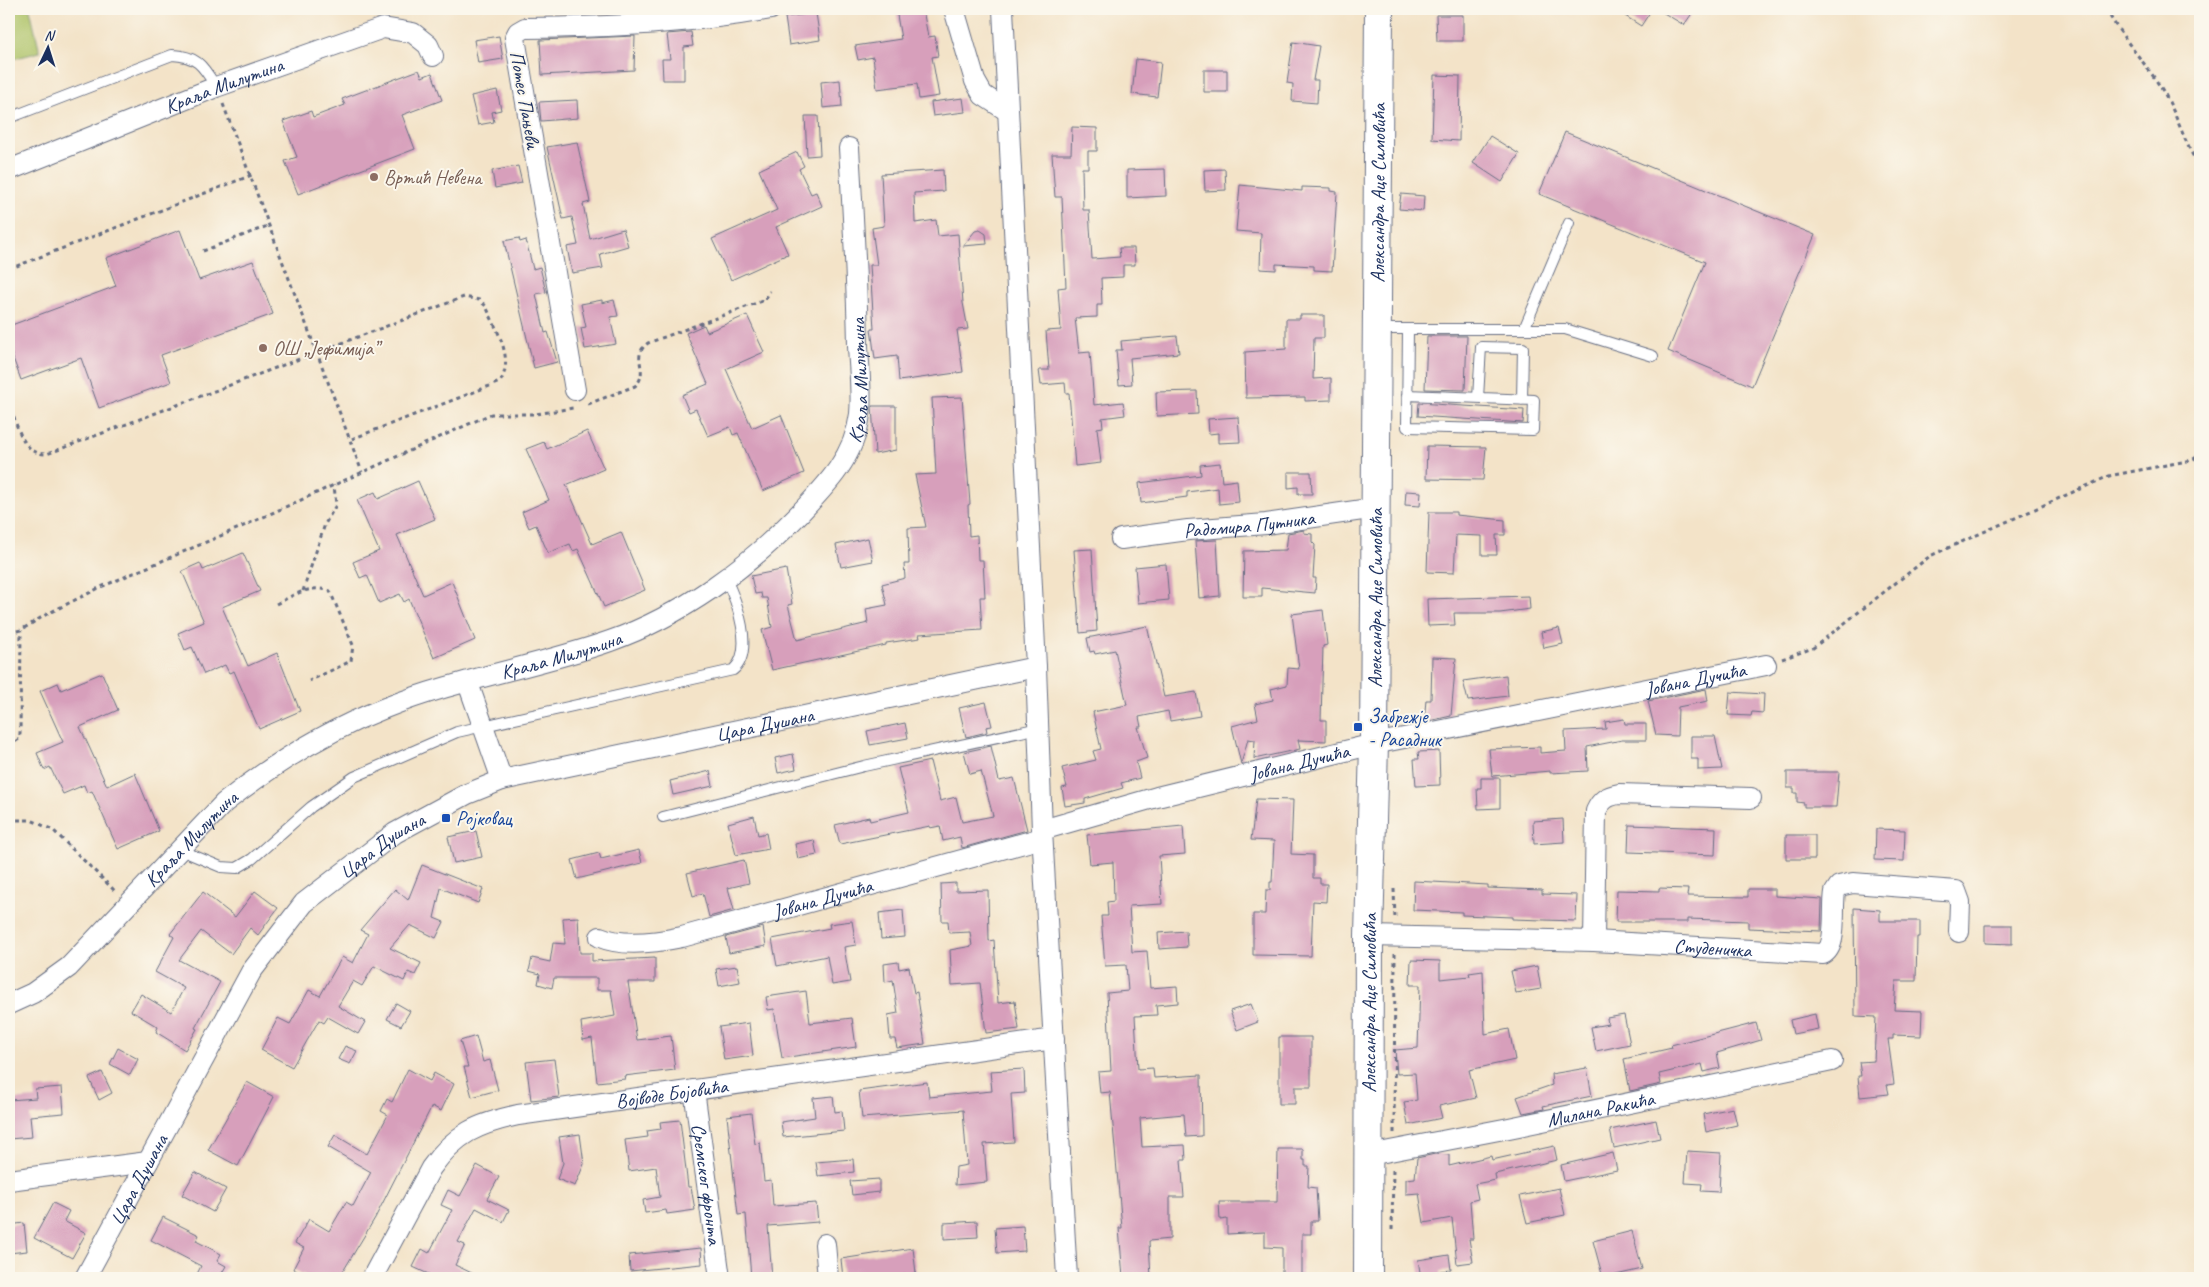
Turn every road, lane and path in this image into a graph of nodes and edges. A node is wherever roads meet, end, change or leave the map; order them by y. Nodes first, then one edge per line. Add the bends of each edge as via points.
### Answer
1 (771, 9) edge
2 (954, 9) edge
3 (1003, 9) edge
4 (1379, 9) edge
5 (2106, 9) edge
6 (434, 56) dead end
7 (216, 87) junction
8 (1006, 110) junction
9 (9, 118) edge
10 (850, 148) dead end
11 (2200, 167) edge
12 (9, 170) edge
13 (252, 175) junction
14 (1569, 223) dead end
15 (270, 225) junction
16 (203, 251) dead end
17 (9, 269) edge
18 (770, 292) dead end
19 (1377, 329) junction
20 (1408, 329) junction
21 (1524, 329) junction
22 (317, 353) junction
23 (1653, 356) dead end
24 (575, 390) dead end
25 (1407, 395) junction
26 (1478, 398) junction
27 (1522, 400) junction
28 (9, 401) edge
29 (349, 440) junction
30 (2200, 455) edge
31 (362, 472) junction
32 (334, 485) junction
33 (1376, 508) junction
34 (1121, 539) dead end
35 (725, 578) junction
36 (302, 592) junction
37 (276, 604) dead end
38 (21, 630) junction
39 (9, 632) edge
40 (1766, 665) joint
41 (1036, 667) junction
42 (309, 681) dead end
43 (468, 683) junction
44 (483, 725) junction
45 (1039, 728) junction
46 (1374, 744) junction
47 (9, 746) edge
48 (502, 780) junction
49 (1751, 798) dead end
50 (663, 817) dead end
51 (9, 820) edge
52 (1042, 834) junction
53 (178, 849) junction
54 (127, 903) junction
55 (1960, 932) dead end
56 (1369, 936) junction
57 (600, 937) dead end
58 (1594, 941) junction
59 (9, 1004) edge
60 (1054, 1039) junction
61 (1832, 1061) dead end
62 (694, 1090) junction
63 (1369, 1155) junction
64 (148, 1162) junction
65 (9, 1180) edge
66 (825, 1244) dead end
67 (85, 1278) edge
68 (372, 1278) edge
69 (720, 1278) edge
70 (828, 1278) edge
71 (1067, 1278) edge
72 (1368, 1278) edge

1 - 24 street, Потес Пањеви via 684,22 524,28 518,32 515,38
2 - 8 street via 975,81 983,95
3 - 8 street
4 - 19 street, Александра Аце Симовића
5 - 11 path via 2162,90
6 - 7 street, Краља Милутина via 428,45 413,33 383,28
7 - 9 lane via 202,65 187,56 172,55
7 - 12 street, Краља Милутина
7 - 13 path
8 - 41 street
10 - 35 street, Краља Милутина via 860,414 848,453 830,482 785,528
13 - 15 path
13 - 17 path
14 - 21 lane
15 - 16 path
15 - 22 path
18 - 31 path via 765,300 648,343 639,354 642,376 634,386 558,412 491,414
19 - 20 lane
19 - 33 street, Александра Аце Симовића
20 - 21 lane
20 - 25 lane
21 - 23 lane via 1565,329
22 - 28 path via 47,454 37,454 26,446
22 - 29 path
22 - 29 path via 464,297 479,300 486,306 507,358 506,372 500,382
25 - 26 lane
25 - 27 lane via 1407,427 1533,430 1534,400
26 - 27 lane
26 - 27 lane via 1480,347 1523,348
29 - 31 path
30 - 40 path via 2192,460 2109,476 1930,556 1813,648
31 - 32 path
32 - 36 path via 336,505
32 - 38 path via 101,587
33 - 34 street, Радомира Путника via 1266,524
33 - 46 street, Александра Аце Симовића
35 - 43 street, Краља Милутина via 680,608 611,641
35 - 44 lane via 736,604 744,653 740,664 733,670
36 - 37 path
36 - 42 path via 320,588 330,591 353,645 351,661
38 - 39 path
38 - 47 path via 20,734 19,739
40 - 46 street, Јована Дучића
41 - 45 street
41 - 48 street, Цара Душана
43 - 44 street
43 - 53 street, Краља Милутина via 385,708 330,732 250,782
44 - 48 street
44 - 53 lane via 457,732 354,777 311,807 242,867 221,867
45 - 50 lane via 864,766
45 - 52 street
46 - 52 street, Јована Дучића via 1157,798
46 - 56 street, Александра Аце Симовића
48 - 64 street, Цара Душана via 467,794 395,832 304,903 251,972
49 - 58 street via 1619,794 1608,796 1600,803 1596,811
51 - 54 path via 31,820 53,830
52 - 57 street, Јована Дучића via 676,939 641,942
52 - 60 street
53 - 54 street, Краља Милутина
54 - 59 street, Краља Милутина via 69,967 33,994
55 - 58 street, Студеничка via 1960,902 1956,891 1853,883 1840,886 1835,892 1832,944 1822,954
56 - 58 street, Студеничка
56 - 63 street, Александра Аце Симовића
60 - 62 street, Војводе Бојовића
60 - 71 street
61 - 63 street, Милана Ракића
62 - 68 street, Војводе Бојовића via 518,1115 485,1122 462,1134 443,1151 431,1168
62 - 69 street, Сремског фронта
63 - 72 street, Александра Аце Симовића
64 - 65 street
64 - 67 street, Цара Душана
66 - 70 street

